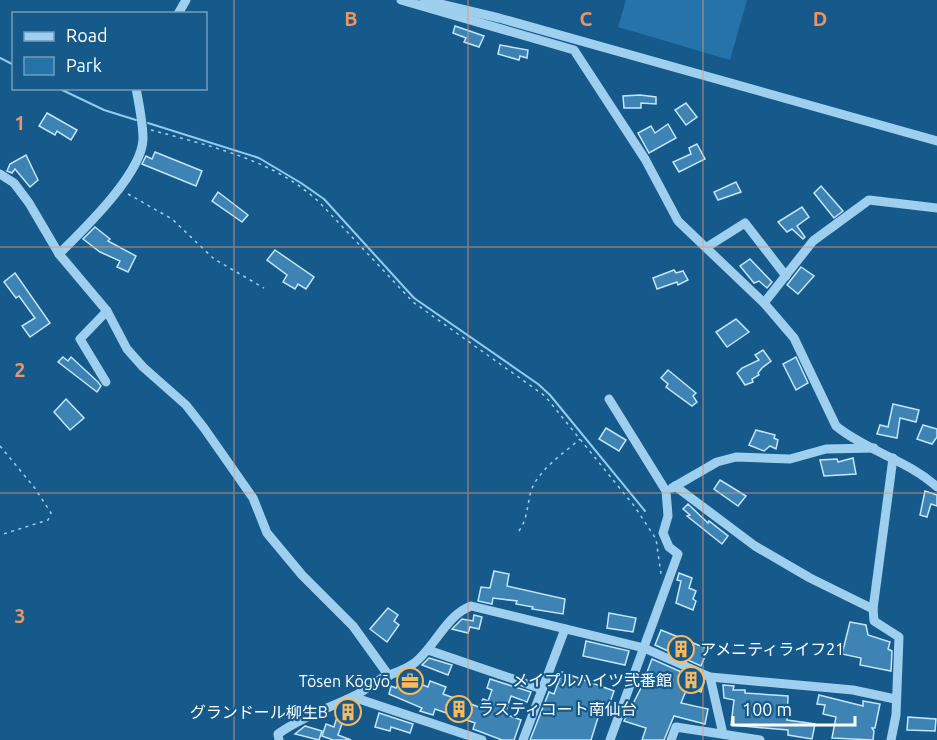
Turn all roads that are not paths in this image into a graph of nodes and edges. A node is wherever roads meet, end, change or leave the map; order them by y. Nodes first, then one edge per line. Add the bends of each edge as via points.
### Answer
1 (400, 0) edge
2 (424, 0) edge
3 (136, 90) edge
4 (937, 141) edge
5 (0, 174) edge
6 (937, 208) edge
7 (707, 247) junction
8 (59, 254) junction
9 (786, 276) junction
10 (764, 303) junction
11 (107, 311) junction
12 (106, 382) dead end
13 (609, 399) dead end
14 (876, 448) junction
15 (893, 458) junction
16 (675, 486) junction
17 (937, 487) edge
18 (666, 491) junction
19 (873, 609) junction
20 (565, 629) junction
21 (644, 648) junction
22 (428, 650) junction
23 (389, 676) junction
24 (710, 677) junction
25 (542, 688) junction
26 (353, 697) junction
27 (895, 699) junction
28 (456, 736) edge
29 (727, 736) edge
30 (279, 740) edge
31 (482, 740) edge
32 (524, 740) edge
33 (610, 740) edge
34 (671, 740) edge
35 (760, 740) edge
36 (891, 740) edge

1 - 7 street via 574,50 645,159 670,210
2 - 4 street
3 - 8 street via 141,150 119,189
5 - 8 street via 21,192
6 - 9 street via 869,200 813,241
7 - 9 street via 745,223
7 - 10 street
8 - 11 street
9 - 10 street
10 - 14 street via 803,353 836,426
11 - 12 street via 80,339
11 - 23 street via 127,349 186,405 204,428 253,498 267,532 353,626
13 - 18 street
14 - 15 street
14 - 16 street via 826,449 790,459 736,457 717,462
15 - 17 street via 923,474
15 - 19 street
16 - 18 street
16 - 19 street via 755,546
18 - 21 street via 668,516 663,533 669,547 678,554
19 - 27 street via 874,621 899,637
20 - 21 street
20 - 22 street via 471,606 461,610
20 - 25 street
21 - 24 street
21 - 33 street
22 - 23 street via 400,673
22 - 25 street
23 - 26 street
24 - 27 street via 853,690
24 - 29 street
25 - 32 street
26 - 28 street
26 - 30 street via 291,725 278,734
27 - 36 street
28 - 31 street
29 - 34 street via 676,727
29 - 35 street

